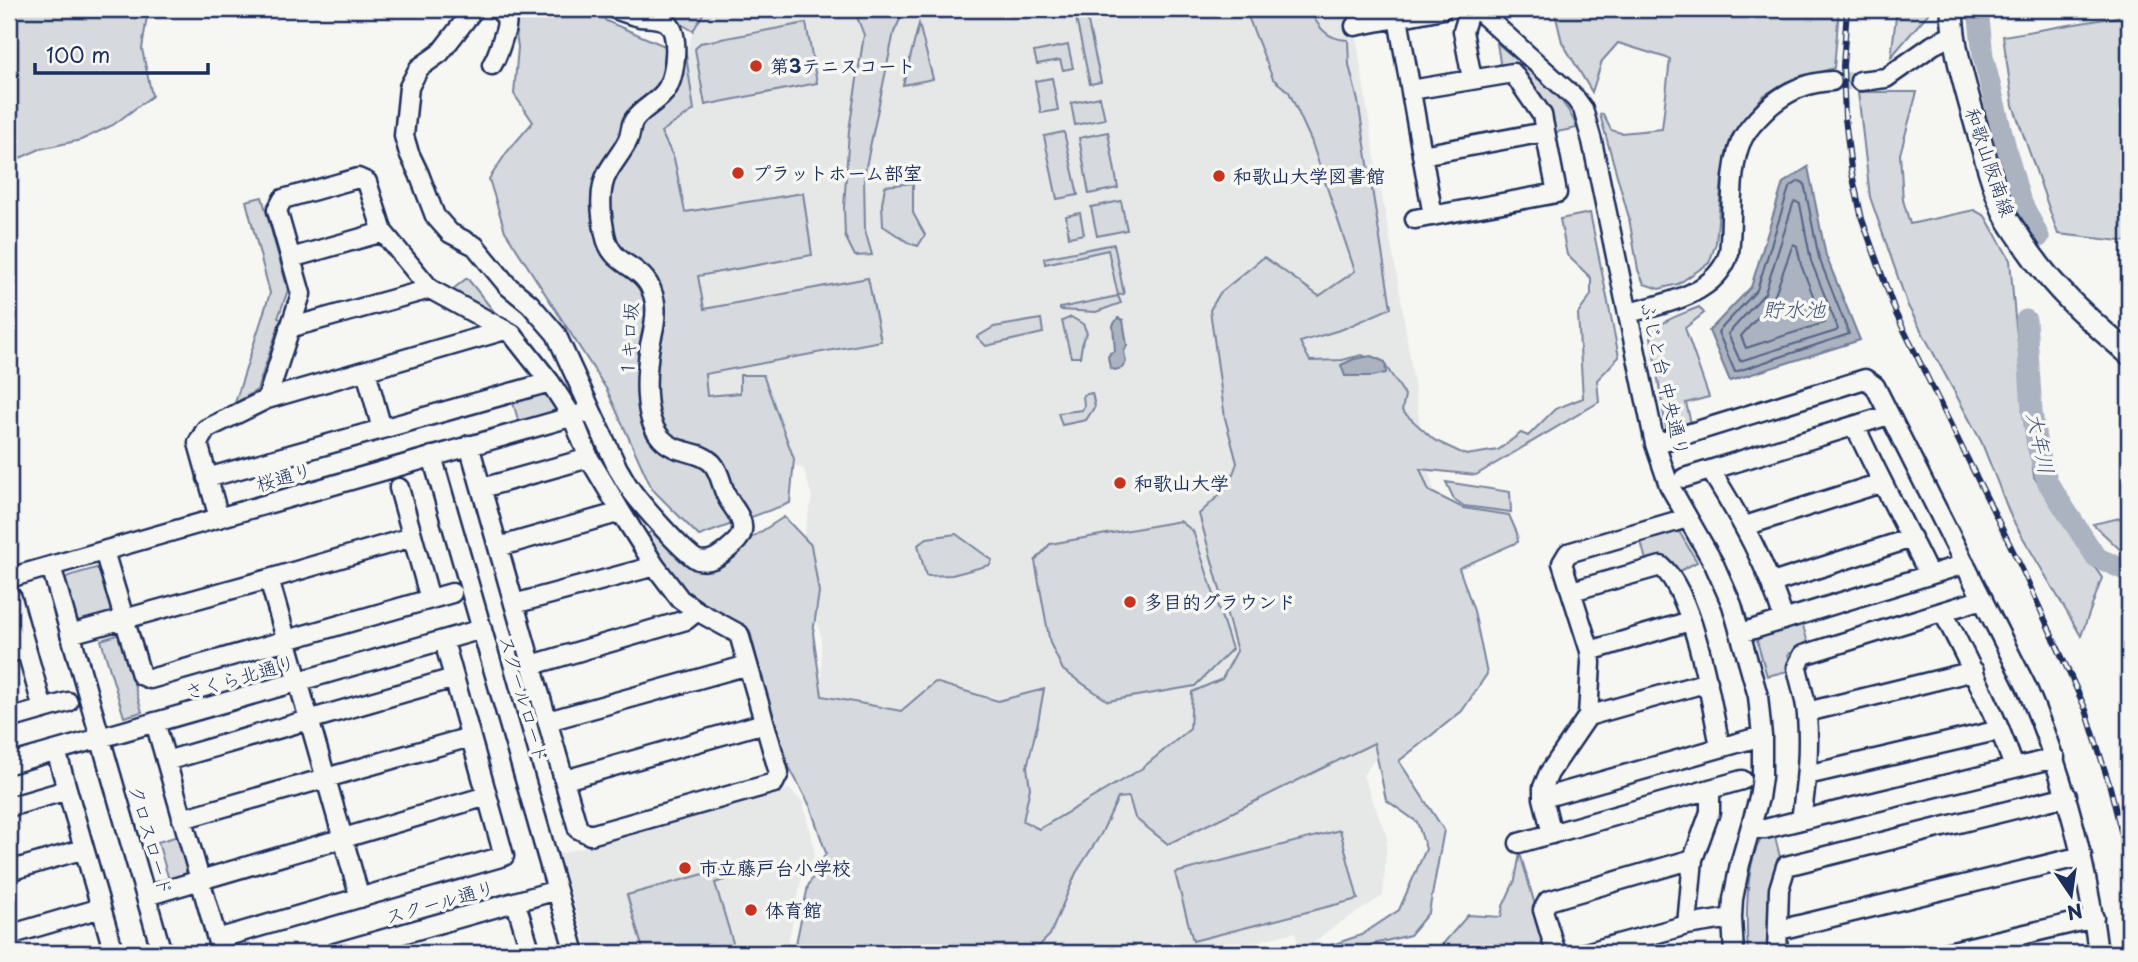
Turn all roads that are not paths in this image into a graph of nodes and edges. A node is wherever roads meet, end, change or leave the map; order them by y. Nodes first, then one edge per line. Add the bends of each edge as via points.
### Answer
1 (474, 9) edge
2 (498, 9) edge
3 (615, 9) edge
4 (1443, 9) edge
5 (1470, 9) edge
6 (1478, 9) edge
7 (1952, 9) edge
8 (1398, 18) junction
9 (1356, 26) dead end
10 (1953, 35) junction
11 (492, 65) dead end
12 (1472, 79) junction
13 (1832, 81) tunnel mouth
14 (1860, 81) tunnel mouth
15 (1410, 90) junction
16 (1545, 132) junction
17 (1422, 155) junction
18 (1433, 216) junction
19 (1415, 219) dead end
20 (383, 232) junction
21 (291, 258) junction
22 (430, 289) junction
23 (1628, 313) junction
24 (289, 328) junction
25 (505, 330) junction
26 (2129, 354) edge
27 (366, 371) junction
28 (550, 382) junction
29 (267, 399) junction
30 (592, 410) junction
31 (1889, 415) junction
32 (572, 416) junction
33 (1855, 426) junction
34 (382, 429) junction
35 (1655, 444) junction
36 (469, 445) junction
37 (432, 456) junction
38 (589, 458) junction
39 (1711, 471) junction
40 (208, 478) junction
41 (1684, 478) dead end
42 (1881, 483) junction
43 (399, 488) dead end
44 (482, 488) junction
45 (621, 512) junction
46 (219, 518) junction
47 (1687, 518) junction
48 (1745, 526) junction
49 (412, 537) junction
50 (1912, 538) junction
51 (498, 547) junction
52 (104, 551) junction
53 (1965, 564) junction
54 (51, 566) junction
55 (655, 566) junction
56 (1929, 575) junction
57 (9, 578) edge
58 (269, 579) junction
59 (1772, 583) junction
60 (1572, 591) junction
61 (452, 593) dead end
62 (12, 598) dead end
63 (430, 599) junction
64 (1983, 599) junction
65 (514, 604) junction
66 (697, 611) junction
67 (1943, 612) junction
68 (124, 619) junction
69 (1784, 620) junction
70 (1690, 621) junction
71 (482, 629) junction
72 (70, 634) junction
73 (1741, 634) junction
74 (286, 639) junction
75 (17, 650) edge
76 (1590, 651) junction
77 (447, 652) dead end
78 (532, 665) junction
79 (748, 665) junction
80 (1974, 671) junction
81 (454, 678) junction
82 (299, 682) junction
83 (1708, 682) junction
84 (68, 702) dead end
85 (43, 709) junction
86 (1807, 712) junction
87 (1588, 716) junction
88 (9, 719) edge
89 (309, 719) junction
90 (548, 721) junction
91 (155, 722) junction
92 (764, 723) junction
93 (2000, 730) junction
94 (1762, 736) junction
95 (470, 737) junction
96 (100, 738) junction
97 (1720, 747) junction
98 (2055, 758) junction
99 (59, 761) dead end
100 (166, 761) junction
101 (9, 764) edge
102 (2014, 767) junction
103 (1807, 775) junction
104 (326, 778) junction
105 (565, 780) junction
106 (1742, 780) dead end
107 (1710, 789) junction
108 (67, 790) junction
109 (487, 796) junction
110 (2067, 796) junction
111 (1543, 798) junction
112 (9, 807) edge
113 (182, 819) junction
114 (1801, 820) junction
115 (1750, 829) junction
116 (1552, 834) junction
117 (343, 838) junction
118 (1519, 843) dead end
119 (84, 849) junction
120 (2082, 856) junction
121 (1693, 859) junction
122 (9, 871) edge
123 (200, 880) junction
124 (557, 890) junction
125 (146, 896) junction
126 (360, 898) junction
127 (102, 908) junction
128 (519, 913) dead end
129 (1732, 918) junction
130 (2094, 918) junction
131 (1687, 925) junction
132 (1779, 930) junction
133 (9, 935) edge
134 (219, 946) edge
135 (374, 948) edge
136 (530, 950) edge
137 (114, 953) edge
138 (162, 953) edge
139 (335, 953) edge
140 (510, 953) edge
141 (575, 953) edge
142 (1556, 953) edge
143 (1585, 953) edge
144 (1734, 953) edge
145 (1777, 953) edge
146 (1944, 953) edge
147 (2098, 953) edge

1 - 30 street via 440,53 419,68 409,88 404,136 408,153 435,216 450,233 475,246 556,334
2 - 11 street via 508,20
3 - 30 street, １キロ坂 via 666,21 675,37 669,85 632,122 628,140 606,175 601,200 605,236 618,260 642,273 655,303 647,388 651,421 670,446 699,455 720,475 743,525 732,546 708,561 695,560 682,548 630,488
4 - 8 street
5 - 12 street via 1463,31
6 - 23 street, ふじと台 中央通り via 1583,109
7 - 10 main road, 和歌山阪南線
8 - 9 street
8 - 15 street
10 - 14 street via 1886,78
10 - 26 main road, 和歌山阪南線 via 2004,213 2050,281
12 - 15 street
12 - 16 street via 1513,73 1542,115
13 - 23 street via 1802,86 1778,99 1743,137 1725,267 1702,288
15 - 17 street
16 - 17 street
16 - 18 street via 1557,193
17 - 18 street
18 - 19 street
20 - 21 street
20 - 21 street via 367,182 358,178 283,198 277,210
20 - 22 street
21 - 24 street via 301,294
22 - 24 street
22 - 25 street
23 - 35 street, ふじと台 中央通り
24 - 29 street
25 - 27 street
25 - 28 street
27 - 29 street
27 - 34 street
28 - 32 street
28 - 34 street
29 - 40 street via 206,429 198,443
30 - 32 street, 桜通り
31 - 33 street
31 - 35 street via 1875,386 1865,379
31 - 53 street
32 - 36 street, 桜通り
32 - 38 street
33 - 39 street
33 - 42 street
34 - 40 street
35 - 47 street, ふじと台 中央通り
36 - 37 street, 桜通り
36 - 44 street
37 - 46 street, 桜通り
37 - 71 street, スクールロード
38 - 44 street
38 - 45 street
39 - 41 street
39 - 48 street
40 - 46 street
42 - 48 street
42 - 50 street
43 - 49 street
44 - 51 street
45 - 51 street
45 - 55 street
46 - 52 street, 桜通り
47 - 60 street via 1568,553 1562,563
47 - 73 street, ふじと台 中央通り via 1714,564
48 - 59 street
49 - 58 street
49 - 63 street
50 - 56 street
50 - 59 street
51 - 65 street
52 - 54 street, 桜通り
52 - 68 street
53 - 56 street
53 - 64 street
54 - 57 street, 桜通り
54 - 72 street, クロスロード
55 - 65 street
55 - 66 street via 680,599
56 - 69 street
58 - 68 street
58 - 74 street
59 - 69 street
60 - 70 street via 1661,566
60 - 76 street
61 - 63 street
62 - 75 street
63 - 74 street
64 - 67 street
64 - 98 street via 2028,688
65 - 78 street
66 - 78 street via 686,620
66 - 79 street via 739,634
67 - 80 street
67 - 86 street via 1802,655 1797,667
68 - 72 street
68 - 74 street via 141,675 150,678
69 - 73 street
70 - 76 street
70 - 83 street
71 - 82 street, さくら北通り
71 - 124 street, スクールロード
72 - 96 street, クロスロード
73 - 94 street, ふじと台 中央通り via 1758,696
74 - 82 street
75 - 85 street
76 - 87 street
77 - 81 street
78 - 90 street
79 - 90 street
79 - 92 street
80 - 86 street
80 - 93 street
81 - 89 street
81 - 95 street
82 - 89 street
82 - 91 street, さくら北通り
83 - 87 street
83 - 97 street
84 - 85 street
85 - 88 street
86 - 103 street
87 - 111 street via 1549,773 1542,787
89 - 100 street
89 - 104 street
90 - 105 street
91 - 96 street, さくら北通り
91 - 100 street
92 - 105 street
92 - 105 street via 779,774 774,783 590,835 578,829
93 - 102 street
93 - 103 street
94 - 97 street
94 - 115 street, ふじと台 中央通り via 1760,788
95 - 104 street
95 - 109 street
96 - 101 street, さくら北通り
96 - 125 street, クロスロード
97 - 111 street
98 - 102 street
98 - 110 street
99 - 108 street
100 - 113 street
102 - 114 street
103 - 114 street
104 - 113 street
104 - 117 street
106 - 107 street
107 - 116 street
107 - 121 street via 1710,812
108 - 112 street
108 - 119 street
109 - 117 street
109 - 126 street via 504,856
110 - 120 street
110 - 132 street via 1786,866 1779,889
111 - 116 street
113 - 123 street
114 - 115 street
115 - 129 street, ふじと台 中央通り
116 - 118 street
117 - 123 street
117 - 126 street
119 - 122 street
119 - 127 street
120 - 130 street
120 - 132 street
121 - 131 street
121 - 142 street via 1548,901 1543,910
123 - 125 street
123 - 134 street
124 - 135 street, スクール通り
124 - 141 street, スクールロード
125 - 138 street, クロスロード
126 - 134 street
127 - 133 street
127 - 137 street
128 - 136 street
129 - 131 street
129 - 144 street, ふじと台 中央通り
130 - 146 street
130 - 147 street
131 - 143 street
132 - 145 street
135 - 139 street, スクール通り
136 - 140 street

